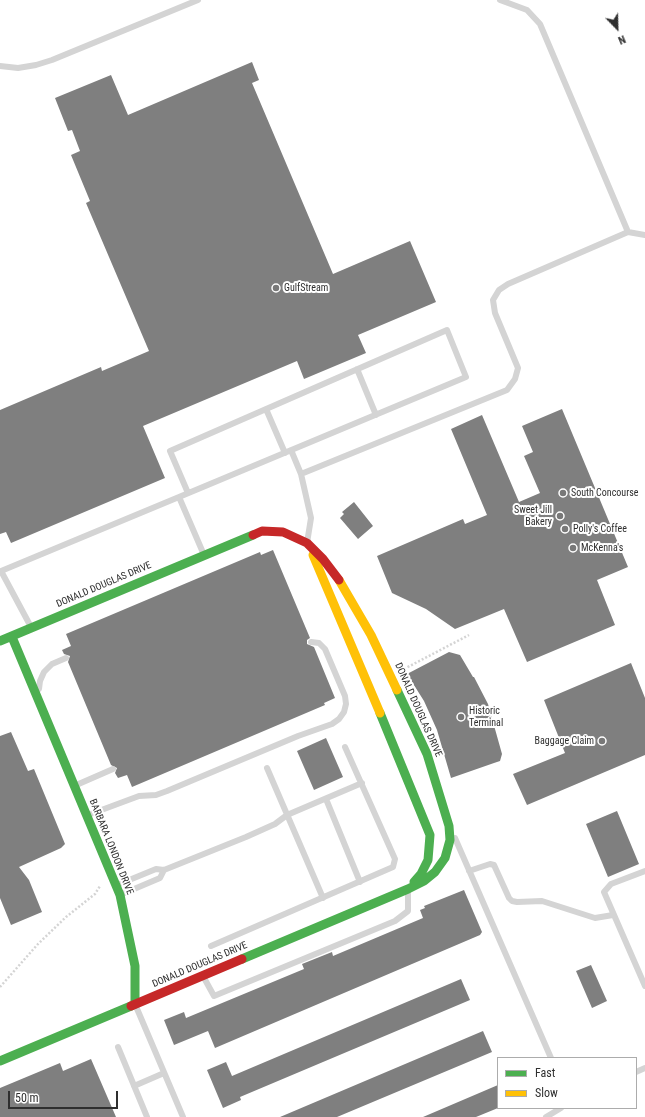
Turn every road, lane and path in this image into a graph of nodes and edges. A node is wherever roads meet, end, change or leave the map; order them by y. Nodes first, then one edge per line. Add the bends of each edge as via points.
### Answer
1 (198, 0) edge
2 (500, 0) edge
3 (0, 66) edge
4 (628, 232) junction
5 (645, 234) edge
6 (357, 369) junction
7 (266, 409) junction
8 (376, 415) junction
9 (288, 451) junction
10 (301, 474) junction
11 (188, 493) junction
12 (179, 497) junction
13 (307, 543) junction
14 (204, 555) junction
15 (31, 628) junction
16 (469, 635) dead end
17 (12, 636) junction
18 (0, 641) edge
19 (311, 642) dead end
20 (66, 658) dead end
21 (404, 668) dead end
22 (38, 698) junction
23 (345, 747) dead end
24 (267, 768) dead end
25 (113, 769) dead end
26 (362, 783) junction
27 (74, 786) junction
28 (326, 799) junction
29 (287, 815) junction
30 (87, 816) junction
31 (450, 826) junction
32 (164, 870) junction
33 (469, 871) junction
34 (645, 871) edge
35 (360, 882) junction
36 (117, 885) junction
37 (105, 888) dead end
38 (408, 889) junction
39 (120, 895) junction
40 (323, 898) junction
41 (613, 915) junction
42 (211, 946) dead end
43 (203, 976) junction
44 (645, 986) edge
45 (0, 987) edge
46 (135, 1004) junction
47 (118, 1047) dead end
48 (551, 1057) edge
49 (0, 1061) edge
50 (164, 1073) junction
51 (134, 1086) junction
52 (559, 1109) edge
53 (147, 1117) edge
54 (183, 1117) edge
55 (546, 1117) edge

1 - 3 lane via 36,66
2 - 4 lane via 527,10 540,24
4 - 5 lane
4 - 10 lane via 498,290 493,300 496,313 518,368 515,379 506,390
6 - 7 lane
6 - 8 lane
6 - 8 lane via 447,330 466,377
7 - 9 lane
7 - 11 lane via 170,451
8 - 9 lane
9 - 10 lane
9 - 11 lane
10 - 13 lane via 311,518
11 - 12 lane
12 - 14 lane
12 - 15 lane via 1,571
13 - 14 street, DONALD DOUGLAS DRIVE via 283,532 262,531
13 - 31 street, DONALD DOUGLAS DRIVE via 340,582 376,643 427,754
13 - 38 street, DONALD DOUGLAS DRIVE via 430,835 428,860 421,874
14 - 15 street, DONALD DOUGLAS DRIVE
15 - 17 street, DONALD DOUGLAS DRIVE
16 - 21 path
17 - 18 street, DONALD DOUGLAS DRIVE
17 - 22 street, BARBARA LONDON DRIVE
19 - 30 lane via 319,643 325,649 345,696 344,712 339,719 168,791 135,797
20 - 22 lane via 52,664 44,672
22 - 27 street, BARBARA LONDON DRIVE
23 - 26 lane
24 - 29 lane
25 - 27 lane
26 - 28 lane
26 - 35 lane via 395,859 392,867
27 - 30 street, BARBARA LONDON DRIVE
28 - 29 lane
28 - 35 lane
29 - 32 lane via 275,824
29 - 40 lane
30 - 36 street, BARBARA LONDON DRIVE
31 - 33 lane
31 - 38 street, DONALD DOUGLAS DRIVE via 450,840 445,858 435,872
32 - 36 lane via 156,869
32 - 39 lane via 160,878
33 - 41 lane via 494,865 512,901 542,901 595,918
33 - 48 lane
34 - 41 lane via 607,888 604,892
35 - 40 lane
36 - 39 street, BARBARA LONDON DRIVE
37 - 45 path via 103,883 94,894 66,917
38 - 43 street, DONALD DOUGLAS DRIVE
38 - 43 lane via 408,911 395,921 214,996
39 - 46 street, BARBARA LONDON DRIVE via 135,966
40 - 42 lane
41 - 44 lane
43 - 46 street, DONALD DOUGLAS DRIVE
46 - 49 street, DONALD DOUGLAS DRIVE
46 - 50 lane, BARBARA LONDON DRIVE
47 - 51 lane
50 - 51 lane
50 - 54 lane, BARBARA LONDON DRIVE
51 - 53 lane
52 - 55 lane

